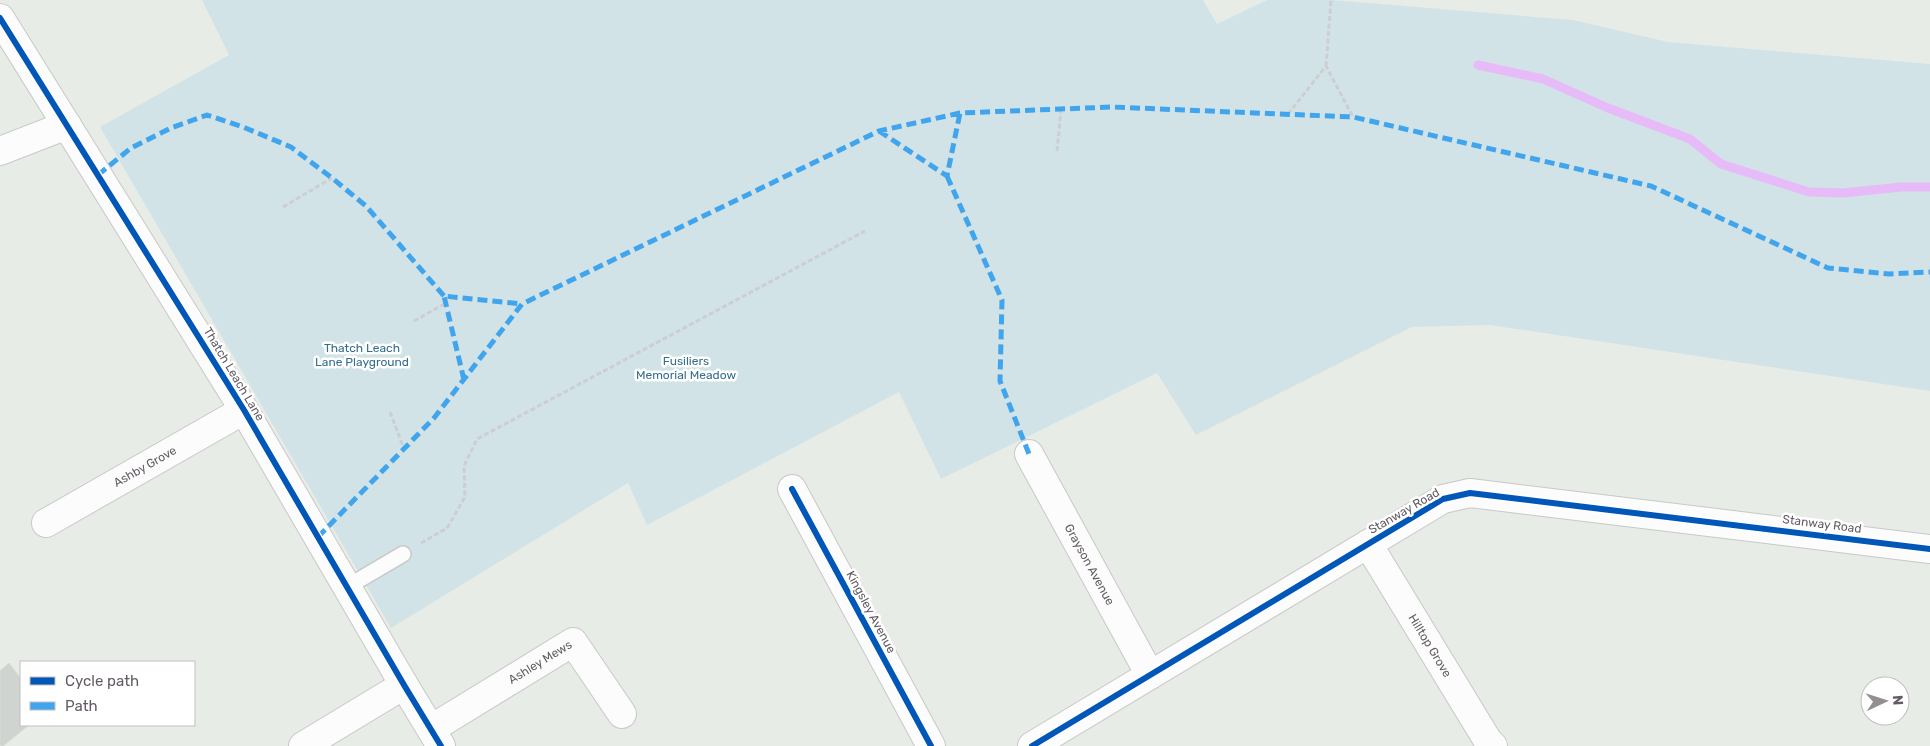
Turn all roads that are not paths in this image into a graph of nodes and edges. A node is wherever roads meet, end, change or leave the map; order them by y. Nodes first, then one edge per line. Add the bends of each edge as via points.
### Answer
1 (0, 18) edge
2 (67, 125) junction
3 (0, 151) edge
4 (244, 410) junction
5 (1029, 454) dead end
6 (792, 489) dead end
7 (46, 523) dead end
8 (1368, 544) junction
9 (1930, 549) edge
10 (403, 554) road end
11 (347, 587) junction
12 (1150, 675) junction
13 (404, 685) junction
14 (622, 714) dead end
15 (436, 737) edge
16 (303, 746) edge
17 (931, 746) edge
18 (1032, 746) edge
19 (1493, 746) edge

1 - 2 street, Thatch Leach Lane
2 - 3 street
2 - 4 street, Thatch Leach Lane
4 - 7 street, Ashby Grove
4 - 11 street, Thatch Leach Lane
5 - 12 street, Grayson Avenue
6 - 17 street, Kingsley Avenue
8 - 9 street, Stanway Road via 1443,500 1470,493
8 - 12 street, Stanway Road
8 - 19 street, Hilltop Grove
10 - 11 lane
11 - 13 street, Thatch Leach Lane
12 - 18 street, Stanway Road
13 - 15 street, Thatch Leach Lane
13 - 16 street
14 - 15 street, Ashley Mews via 573,642

